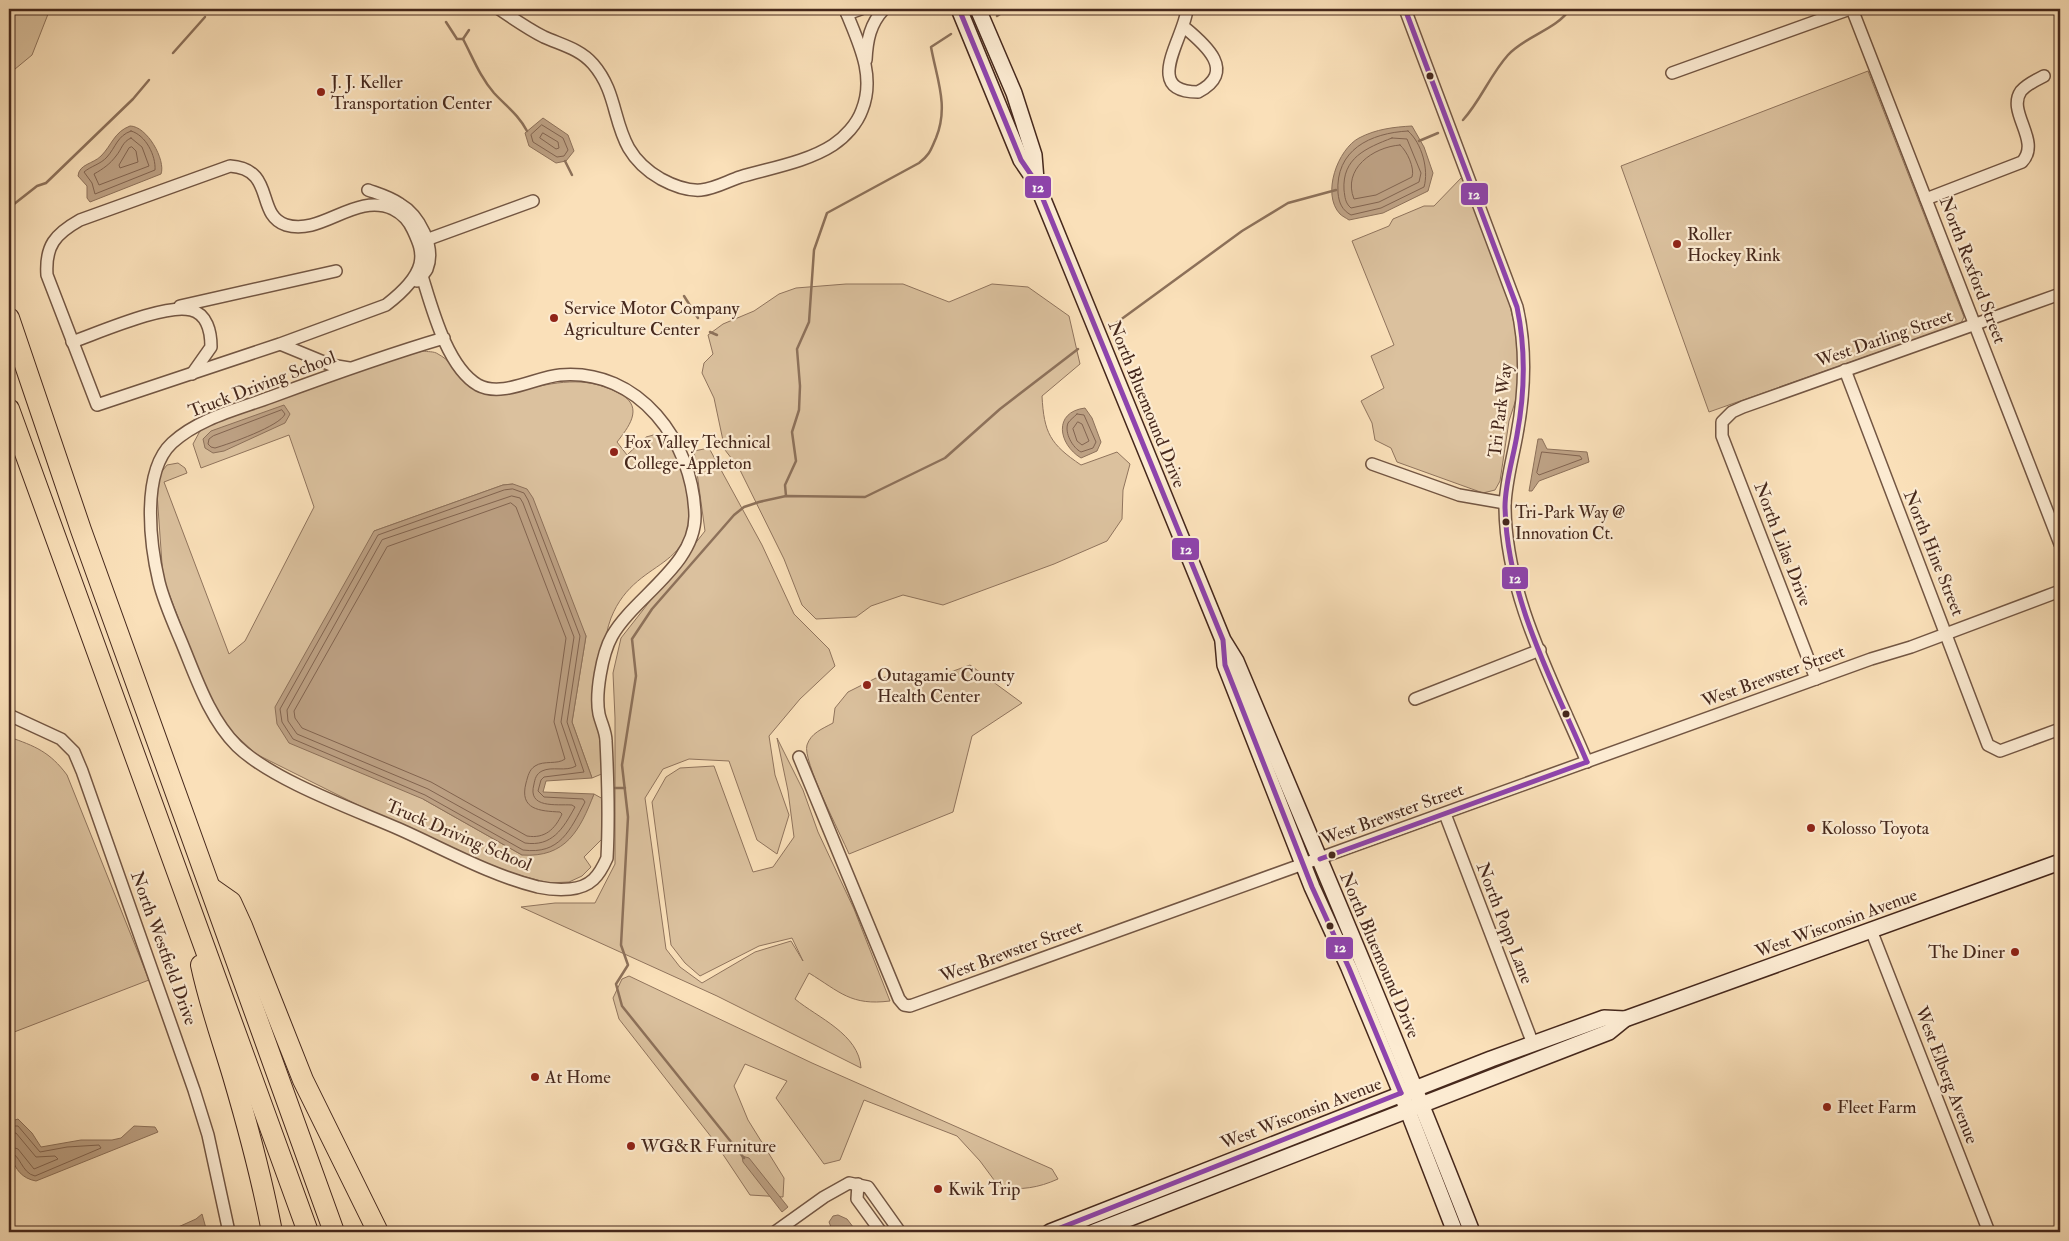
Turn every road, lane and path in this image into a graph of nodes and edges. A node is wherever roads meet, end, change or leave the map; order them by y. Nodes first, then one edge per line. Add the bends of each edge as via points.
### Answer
1 (499, 9) edge
2 (861, 9) edge
3 (884, 9) edge
4 (959, 9) edge
5 (978, 9) edge
6 (1187, 9) edge
7 (1405, 9) edge
8 (1851, 9) edge
9 (846, 12) edge
10 (1184, 27) junction
11 (866, 64) junction
12 (1672, 73) dead end
13 (2044, 76) dead end
14 (1036, 182) junction
15 (368, 190) dead end
16 (1926, 199) junction
17 (534, 201) dead end
18 (426, 240) junction
19 (336, 271) dead end
20 (422, 276) junction
21 (2060, 294) edge
22 (402, 300) dead end
23 (155, 314) junction
24 (9, 318) edge
25 (1975, 324) junction
26 (444, 338) junction
27 (72, 342) junction
28 (280, 344) junction
29 (350, 368) junction
30 (1845, 370) junction
31 (192, 374) junction
32 (9, 409) edge
33 (1722, 422) joint
34 (1372, 464) dead end
35 (1505, 504) junction
36 (2060, 544) edge
37 (2060, 591) edge
38 (1947, 634) junction
39 (1222, 640) junction
40 (1540, 650) junction
41 (1816, 679) junction
42 (1415, 699) dead end
43 (9, 715) edge
44 (2060, 729) edge
45 (799, 757) dead end
46 (1587, 762) junction
47 (1445, 814) junction
48 (1320, 859) junction
49 (2060, 862) edge
50 (1304, 865) junction
51 (210, 888) junction
52 (187, 895) junction
53 (1871, 930) junction
54 (1625, 1018) junction
55 (1533, 1044) junction
56 (1408, 1091) junction
57 (1415, 1107) junction
58 (858, 1184) junction
59 (228, 1232) edge
60 (272, 1232) edge
61 (308, 1232) edge
62 (334, 1232) edge
63 (378, 1232) edge
64 (775, 1232) edge
65 (881, 1232) edge
66 (900, 1232) edge
67 (1050, 1232) edge
68 (1094, 1232) edge
69 (1455, 1232) edge
70 (1472, 1232) edge
71 (1989, 1232) edge

1 - 11 street via 526,27 586,57 603,80 624,143 633,156 660,179 694,190 833,145 846,135 861,113 868,88
2 - 9 street
3 - 11 street via 870,30
4 - 14 main road, North Bluemound Drive via 1021,160
5 - 14 main road, North Bluemound Drive via 1014,93 1034,156
6 - 10 street
7 - 35 street, Tri Park Way via 1512,292 1522,328 1524,387
8 - 12 street
8 - 16 street, North Rexford Street
9 - 11 street
10 - 10 street via 1168,68 1170,80 1180,90 1198,92 1213,81 1216,61
13 - 16 street via 2027,86 2018,98 2028,144 2022,162
14 - 39 main road, North Bluemound Drive
15 - 18 street via 402,204 413,214
16 - 25 street, North Rexford Street
17 - 18 street
18 - 20 street via 430,255
19 - 23 street, Truck Driving School
20 - 22 street
20 - 26 street, Truck Driving School
21 - 25 street, West Darling Street
23 - 27 street, Truck Driving School
23 - 31 street, Truck Driving School via 184,308 193,310 206,322 210,329 211,347
24 - 51 highway
25 - 30 street, West Darling Street
25 - 36 street, North Rexford Street
26 - 29 street, Truck Driving School
26 - 29 street, Truck Driving School via 465,374 487,388 571,374 612,383 646,403 663,421 678,446 687,473 695,517 687,546 613,634 601,672 598,712 606,738 607,858 594,881 579,888 540,888 505,876 258,763 236,745 205,699 158,579 151,514 152,484 160,457 171,443 199,425
27 - 28 street, Truck Driving School via 48,276 46,260 58,234 80,220 222,167 240,166 252,172 260,181 271,214 286,225 310,224 371,204 386,206 409,221 420,247 420,259 416,272 396,297 386,305
27 - 31 street, Truck Driving School via 97,405
28 - 29 street, Truck Driving School via 331,365
28 - 31 street, Truck Driving School
30 - 33 street, West Darling Street via 1732,412
30 - 38 street, North Hine Street
32 - 52 highway
33 - 41 street, North Lilas Drive via 1722,436
34 - 35 street via 1460,495
35 - 40 street, Tri Park Way via 1514,578
37 - 38 street, West Brewster Street
38 - 41 street, West Brewster Street
38 - 44 street, North Hine Street via 1992,748 2000,750
39 - 48 main road, North Bluemound Drive via 1236,661
39 - 50 main road, North Bluemound Drive via 1224,665
40 - 42 street
40 - 46 street, Tri Park Way
41 - 46 street, West Brewster Street
43 - 59 street, North Westfield Drive via 61,739 74,752 194,1090 208,1135
45 - 50 street, West Brewster Street via 904,1005 917,1004
46 - 47 street, West Brewster Street
47 - 48 street, West Brewster Street
47 - 55 street, North Popp Lane
48 - 50 street, West Brewster Street
48 - 56 main road, North Bluemound Drive
49 - 53 main road, West Wisconsin Avenue
50 - 56 main road, North Bluemound Drive
51 - 62 highway
51 - 63 highway via 230,902 234,910 303,1080
52 - 60 highway via 210,1006 258,1166
52 - 61 highway
53 - 54 main road, West Wisconsin Avenue
53 - 71 street, West Elberg Avenue
54 - 55 main road, West Wisconsin Avenue via 1604,1018
54 - 57 main road, West Wisconsin Avenue via 1609,1032
55 - 56 main road, West Wisconsin Avenue
56 - 57 main road, North Bluemound Drive
56 - 67 main road, West Wisconsin Avenue
57 - 68 main road, West Wisconsin Avenue
57 - 69 main road, North Bluemound Drive
57 - 70 main road, North Bluemound Drive
58 - 64 street via 842,1186
58 - 65 street via 857,1199
58 - 66 street via 868,1187

